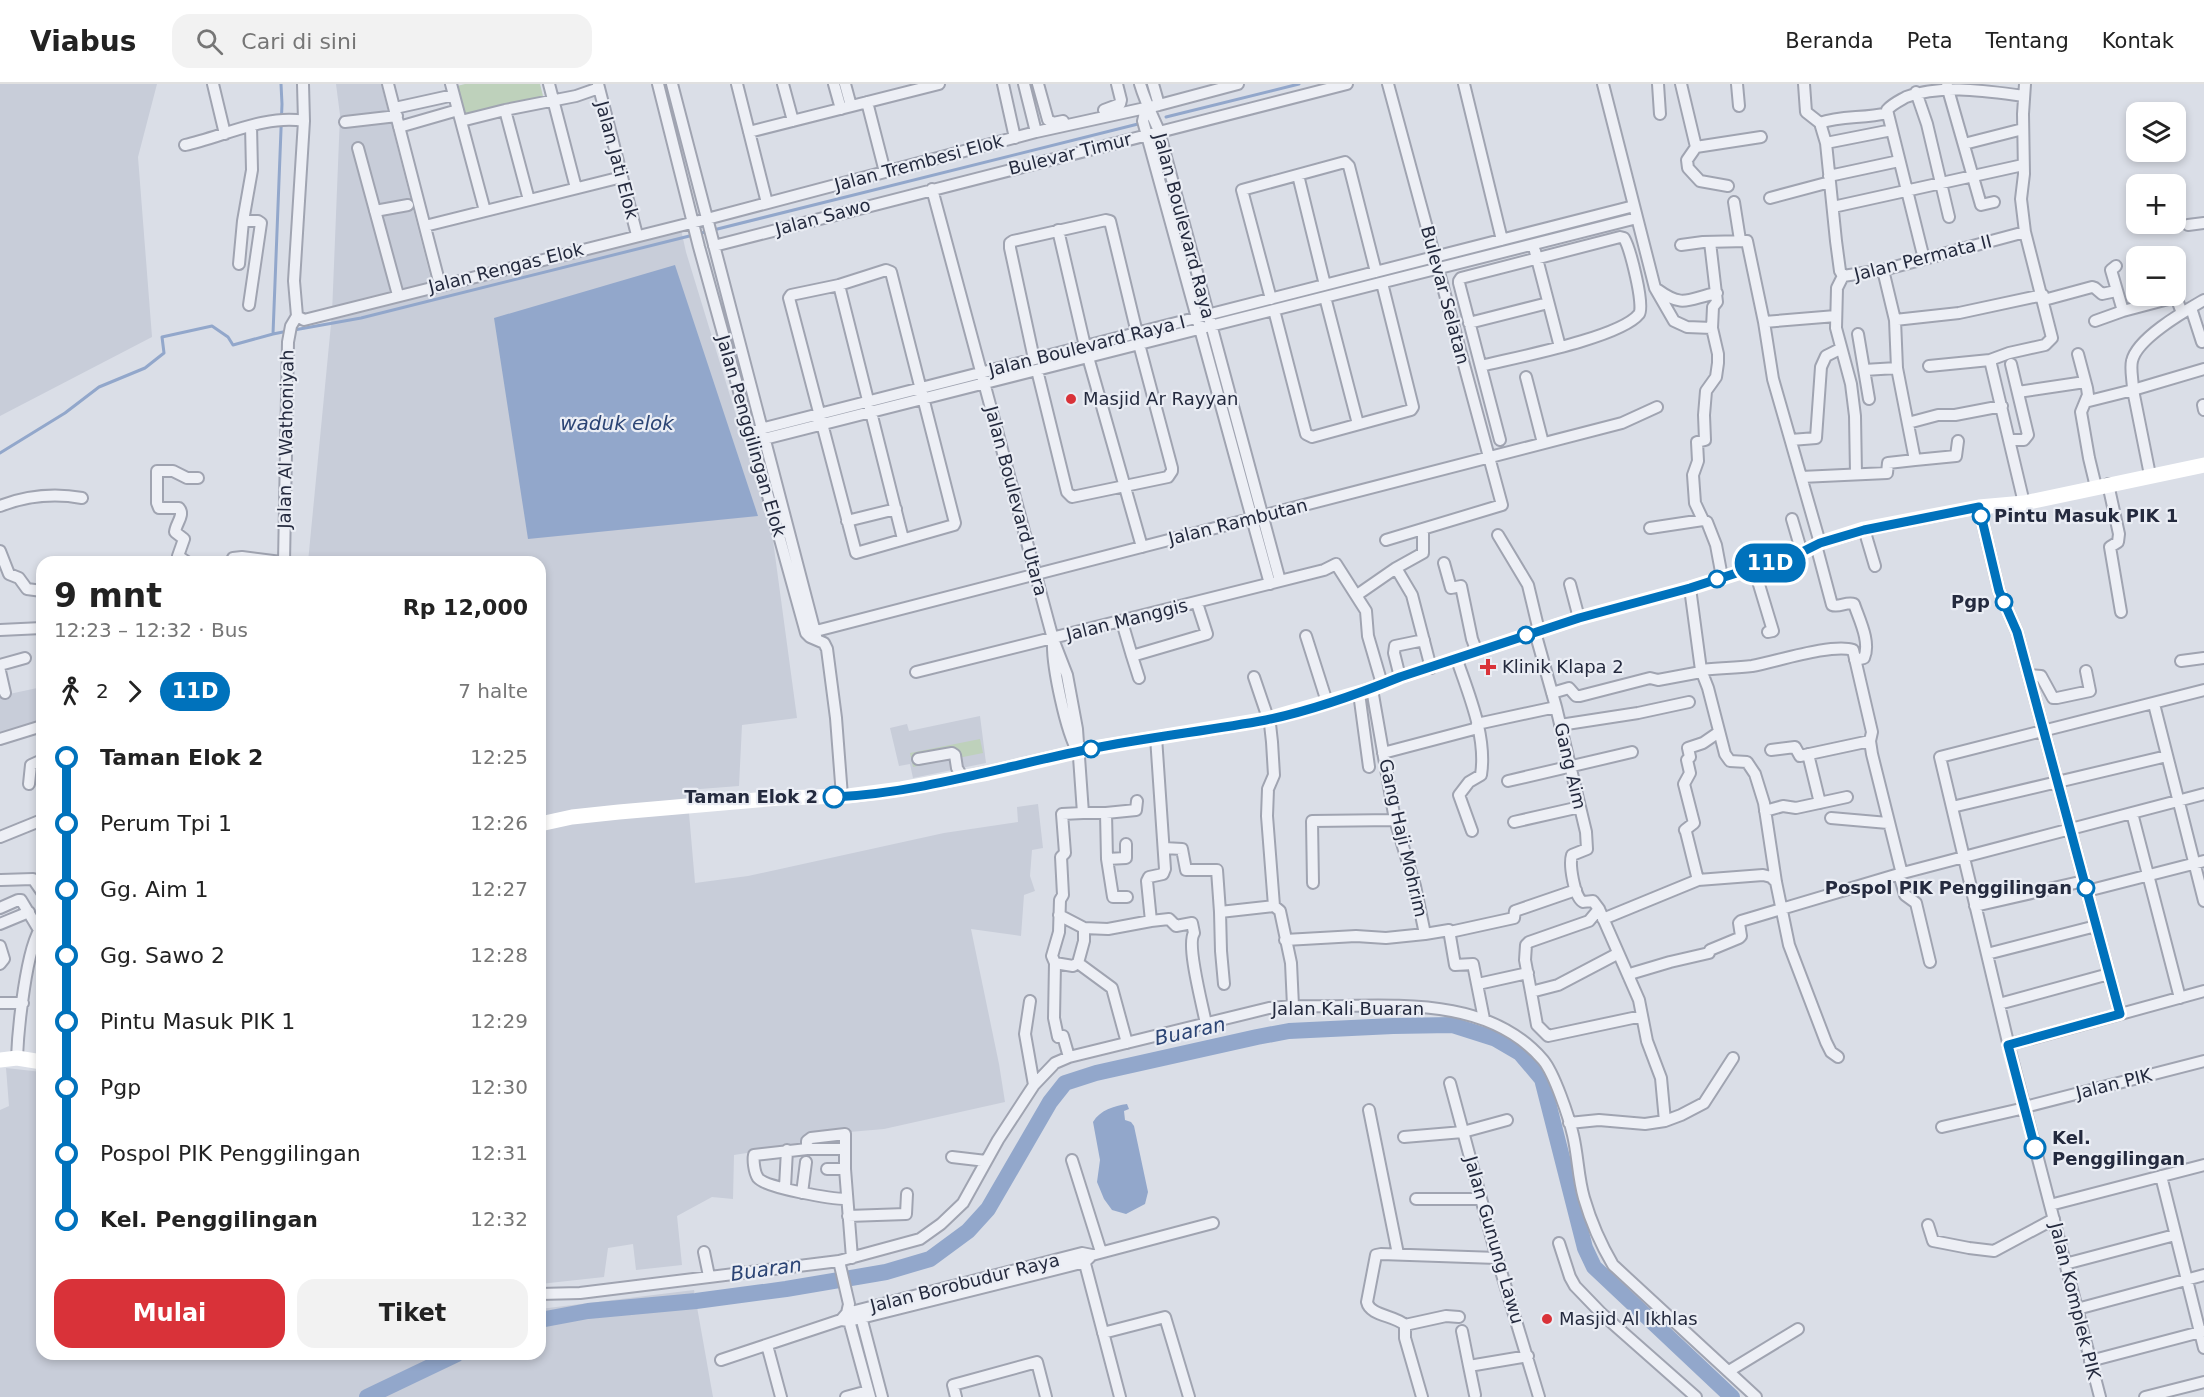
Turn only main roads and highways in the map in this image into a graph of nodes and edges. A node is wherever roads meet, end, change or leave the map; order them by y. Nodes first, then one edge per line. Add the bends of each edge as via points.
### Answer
1 (2204, 465) edge
2 (546, 823) edge
3 (0, 1060) edge
4 (36, 1061) edge

1 - 2 main road via 2024,503 1979,507 1864,530 1268,719 1156,737 901,789 664,808
3 - 4 main road

